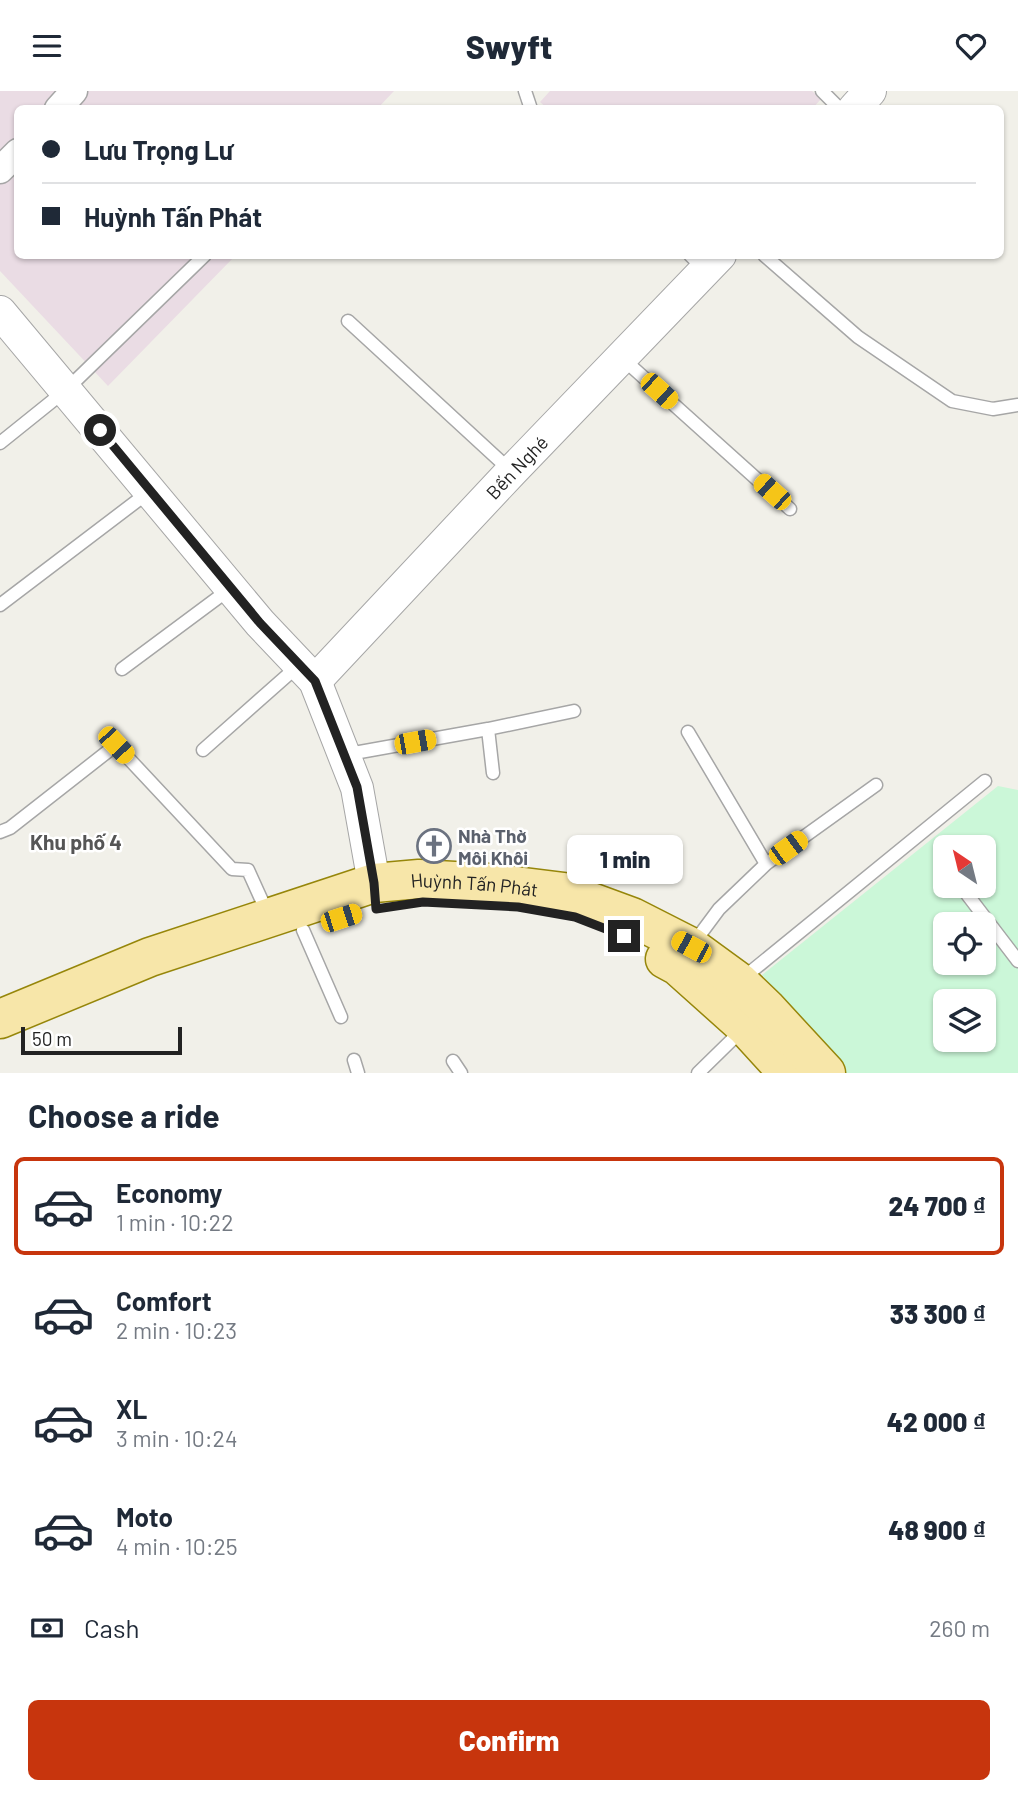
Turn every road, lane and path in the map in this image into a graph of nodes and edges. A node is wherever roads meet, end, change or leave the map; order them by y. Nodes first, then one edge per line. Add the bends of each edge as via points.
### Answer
1 (74, 91) edge
2 (822, 91) edge
3 (870, 91) edge
4 (62, 105) edge
5 (836, 105) edge
6 (858, 105) edge
7 (14, 156) edge
8 (0, 170) edge
9 (201, 259) edge
10 (769, 259) edge
11 (705, 260) edge
12 (348, 321) dead end
13 (5, 326) edge
14 (622, 357) junction
15 (66, 390) junction
16 (1018, 405) edge
17 (0, 443) edge
18 (512, 471) junction
19 (151, 491) junction
20 (790, 509) dead end
21 (231, 588) junction
22 (0, 605) edge
23 (122, 669) dead end
24 (307, 673) junction
25 (573, 712) dead end
26 (488, 729) junction
27 (688, 731) dead end
28 (203, 750) dead end
29 (342, 755) junction
30 (494, 773) dead end
31 (985, 781) dead end
32 (876, 785) dead end
33 (0, 832) edge
34 (766, 864) junction
35 (375, 896) junction
36 (970, 898) edge
37 (289, 918) junction
38 (691, 947) junction
39 (1018, 961) edge
40 (739, 982) junction
41 (341, 1017) dead end
42 (0, 1019) edge
43 (745, 1026) junction
44 (0, 1040) edge
45 (354, 1059) dead end
46 (453, 1061) dead end
47 (358, 1073) edge
48 (461, 1073) edge
49 (698, 1073) edge
50 (788, 1073) edge
51 (826, 1073) edge

1 - 4 street
2 - 5 lane
3 - 6 street
7 - 8 street
9 - 15 lane
10 - 16 lane via 858,337 952,401 993,409
11 - 14 street, Bến Nghé
12 - 18 lane
13 - 15 street
14 - 18 street, Bến Nghé
14 - 20 lane
15 - 17 lane
15 - 19 street
18 - 24 street, Bến Nghé
19 - 21 street
19 - 22 lane
21 - 23 lane
21 - 24 street
24 - 28 lane
24 - 29 street
25 - 26 lane
26 - 29 lane
26 - 30 lane
27 - 34 lane
29 - 35 street via 357,787
31 - 40 lane
32 - 34 lane
33 - 37 lane via 116,745 232,869 248,870
34 - 38 lane via 719,909
35 - 37 main road, Huỳnh Tấn Phát
35 - 38 main road, Huỳnh Tấn Phát via 419,879 564,892 632,916
35 - 43 main road, Huỳnh Tấn Phát via 518,907 575,917 624,936 678,966
36 - 39 lane
37 - 41 lane
37 - 42 main road, Huỳnh Tấn Phát via 150,957
37 - 44 main road, Huỳnh Tấn Phát
38 - 40 main road, Huỳnh Tấn Phát
40 - 51 main road, Huỳnh Tấn Phát
43 - 49 lane
43 - 50 main road, Huỳnh Tấn Phát
45 - 47 lane
46 - 48 lane

